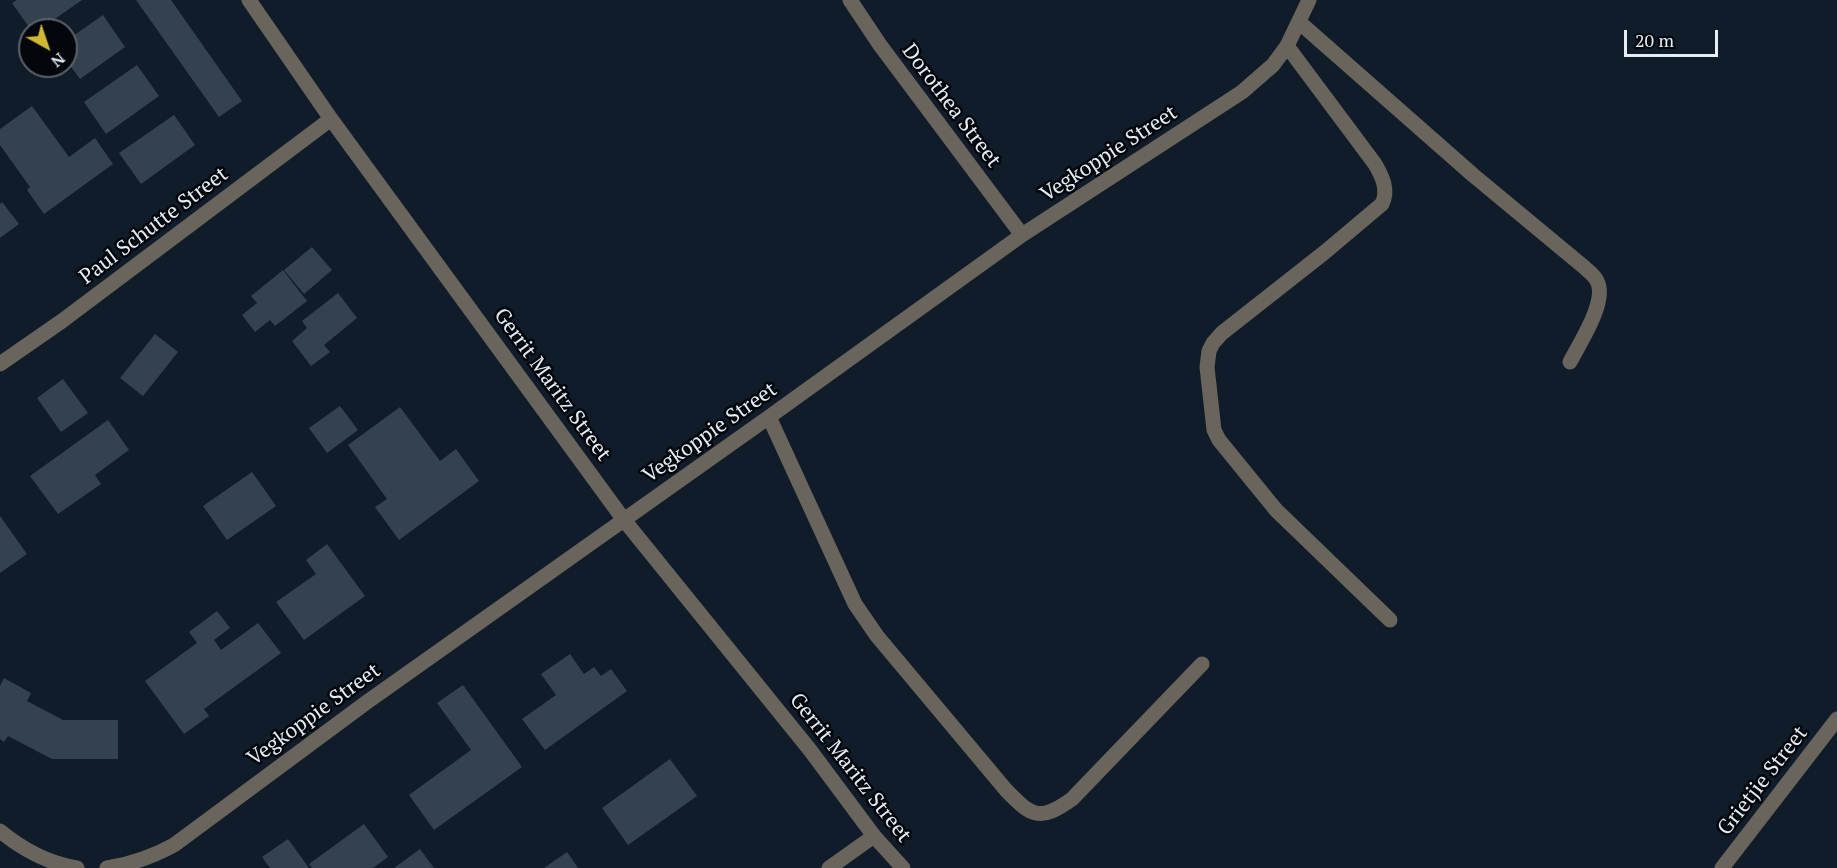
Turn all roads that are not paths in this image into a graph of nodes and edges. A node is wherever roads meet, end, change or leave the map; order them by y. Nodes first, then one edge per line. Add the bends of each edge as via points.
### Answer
1 (249, 0) edge
2 (850, 0) edge
3 (1309, 0) edge
4 (1299, 22) junction
5 (1287, 46) junction
6 (331, 119) junction
7 (1022, 235) junction
8 (1570, 362) dead end
9 (0, 364) edge
10 (769, 417) junction
11 (624, 519) junction
12 (1390, 620) dead end
13 (1202, 664) dead end
14 (1837, 719) edge
15 (0, 831) edge
16 (874, 836) junction
17 (77, 868) edge
18 (107, 868) edge
19 (829, 868) edge
20 (903, 868) edge
21 (1722, 868) edge

1 - 6 street, Gerrit Maritz Street
2 - 7 street, Dorothea Street
3 - 4 street, Vegkoppie Street
4 - 5 street, Vegkoppie Street
4 - 8 street via 1597,281 1598,305
5 - 7 street, Vegkoppie Street via 1273,65 1242,92
5 - 12 street via 1375,164 1385,197 1382,204 1326,252 1213,343 1208,367 1214,430 1276,510
6 - 9 street, Paul Schutte Street
6 - 11 street, Gerrit Maritz Street
7 - 10 street, Vegkoppie Street
10 - 11 street, Vegkoppie Street
10 - 13 street via 855,604 1024,809 1048,814 1072,799
11 - 16 street, Gerrit Maritz Street via 810,750
11 - 18 street, Vegkoppie Street via 174,845 153,856
14 - 21 street, Grietjie Street
15 - 17 street via 40,858
16 - 19 street
16 - 20 street, Gerrit Maritz Street

